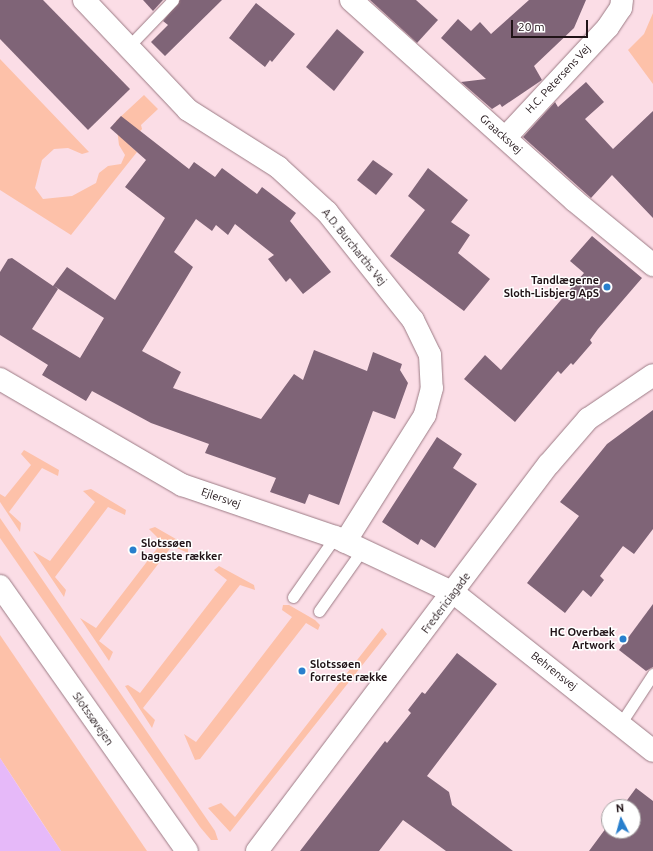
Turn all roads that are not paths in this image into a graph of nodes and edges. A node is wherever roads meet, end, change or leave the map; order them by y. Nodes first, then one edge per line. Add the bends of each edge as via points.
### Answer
1 (84, 0) edge
2 (173, 0) edge
3 (351, 0) edge
4 (622, 0) edge
5 (128, 47) junction
6 (505, 138) junction
7 (653, 265) edge
8 (653, 375) edge
9 (0, 379) edge
10 (347, 543) junction
11 (0, 586) edge
12 (454, 593) junction
13 (293, 597) dead end
14 (319, 611) dead end
15 (653, 674) edge
16 (621, 723) junction
17 (653, 751) edge
18 (187, 851) edge
19 (257, 851) edge

1 - 5 street, A.D. Burcharths Vej
2 - 5 lane
3 - 6 street, Graacksvej
4 - 6 street, H.C. Petersens Vej via 621,8 608,27
5 - 10 street, A.D. Burcharths Vej via 188,110 278,167 327,212 413,320 430,355 432,388 425,415
6 - 7 street, Graacksvej
8 - 12 street, Fredericiagade via 588,419 549,464
9 - 10 street, Ejlersvej via 182,485
10 - 12 street, Ejlersvej
10 - 13 lane
10 - 14 lane
11 - 18 street, Slotssøvejen
12 - 16 street, Behrensvej
12 - 19 street, Fredericiagade
15 - 16 lane
16 - 17 street, Behrensvej

